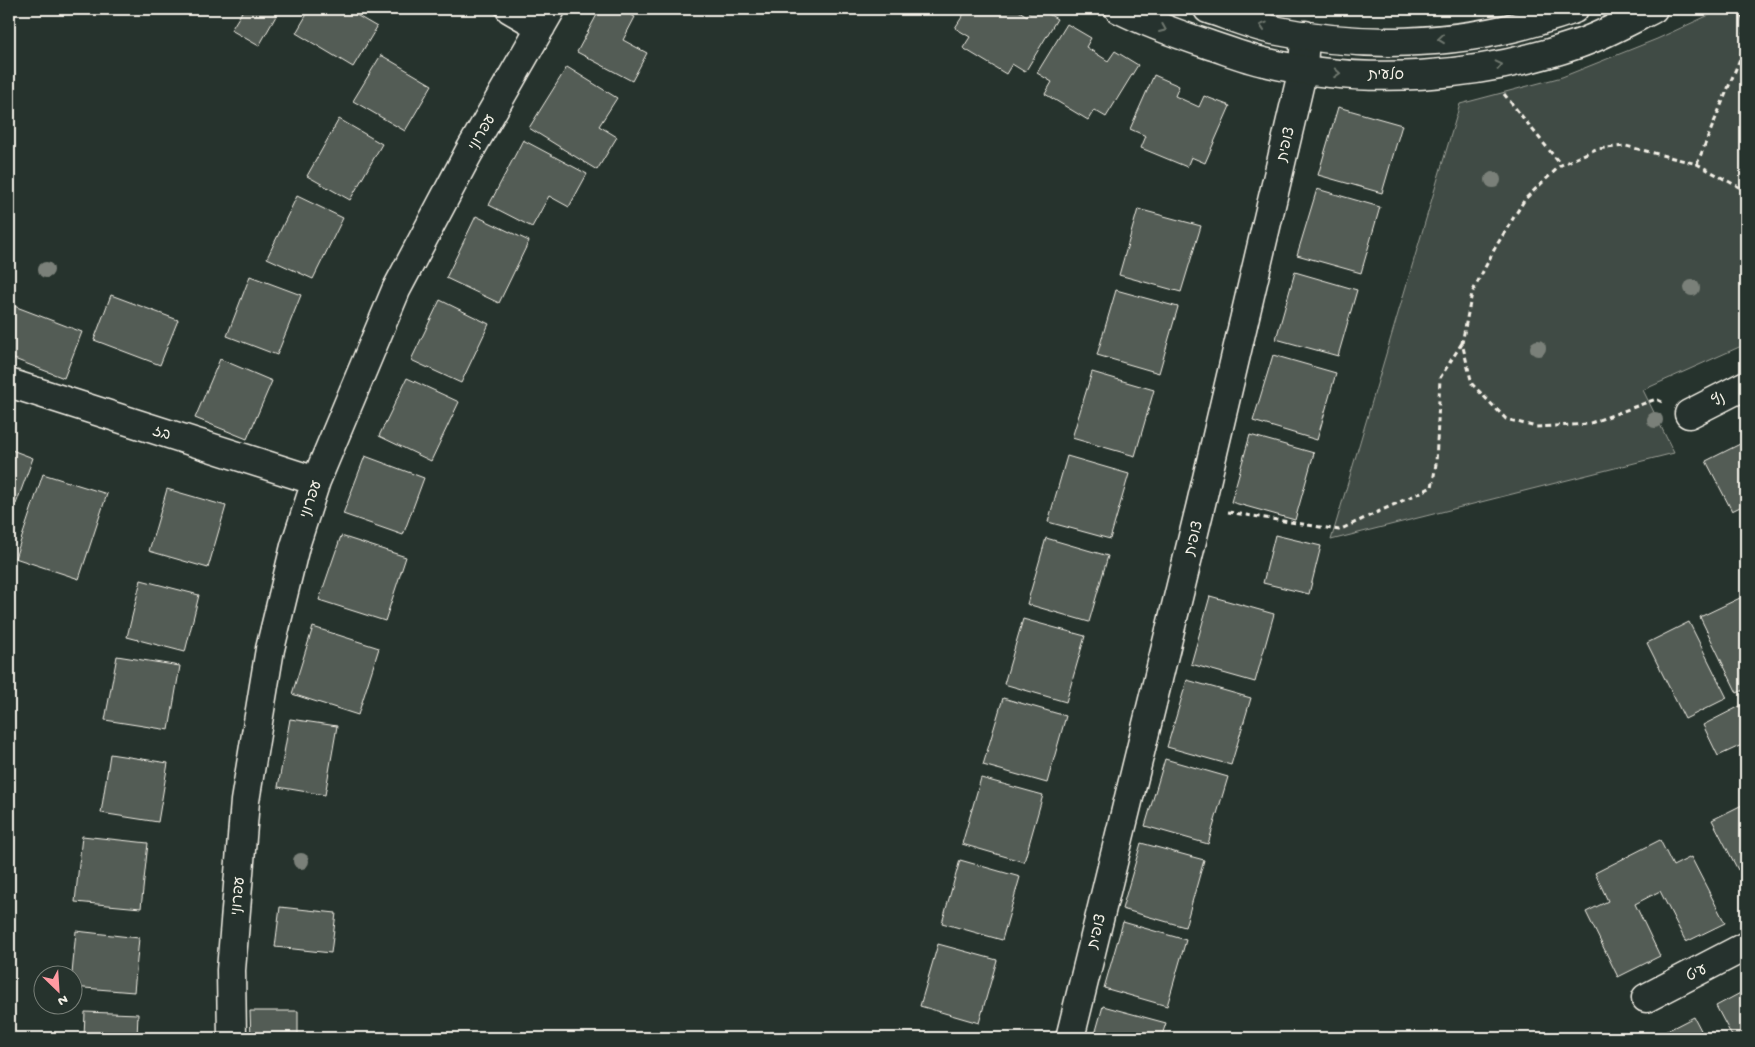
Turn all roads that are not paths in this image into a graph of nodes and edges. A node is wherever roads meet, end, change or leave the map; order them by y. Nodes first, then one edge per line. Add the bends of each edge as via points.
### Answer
1 (510, 9) edge
2 (1119, 9) edge
3 (1208, 9) edge
4 (1574, 9) edge
5 (1653, 9) edge
6 (546, 18) edge
7 (1305, 35) junction
8 (1303, 69) junction
9 (9, 383) edge
10 (1746, 385) edge
11 (1689, 414) road end
12 (316, 481) junction
13 (1746, 946) edge
14 (1646, 998) dead end
15 (232, 1038) edge
16 (1070, 1038) edge

1 - 6 street
2 -> 8 street, סלעית via 1203,43 1264,62
7 -> 3 street via 1272,29
4 -> 7 street via 1487,33 1424,40 1372,41
8 -> 5 street, סלעית via 1371,75 1484,68 1579,43
6 - 12 street, עפרוני via 468,154 396,290
7 - 8 street, צופית
8 - 16 street, צופית
9 - 12 street, בז
10 - 11 street, נץ
12 - 15 street, עפרוני via 295,546 270,649 245,801 232,970
13 - 14 street, עיט

